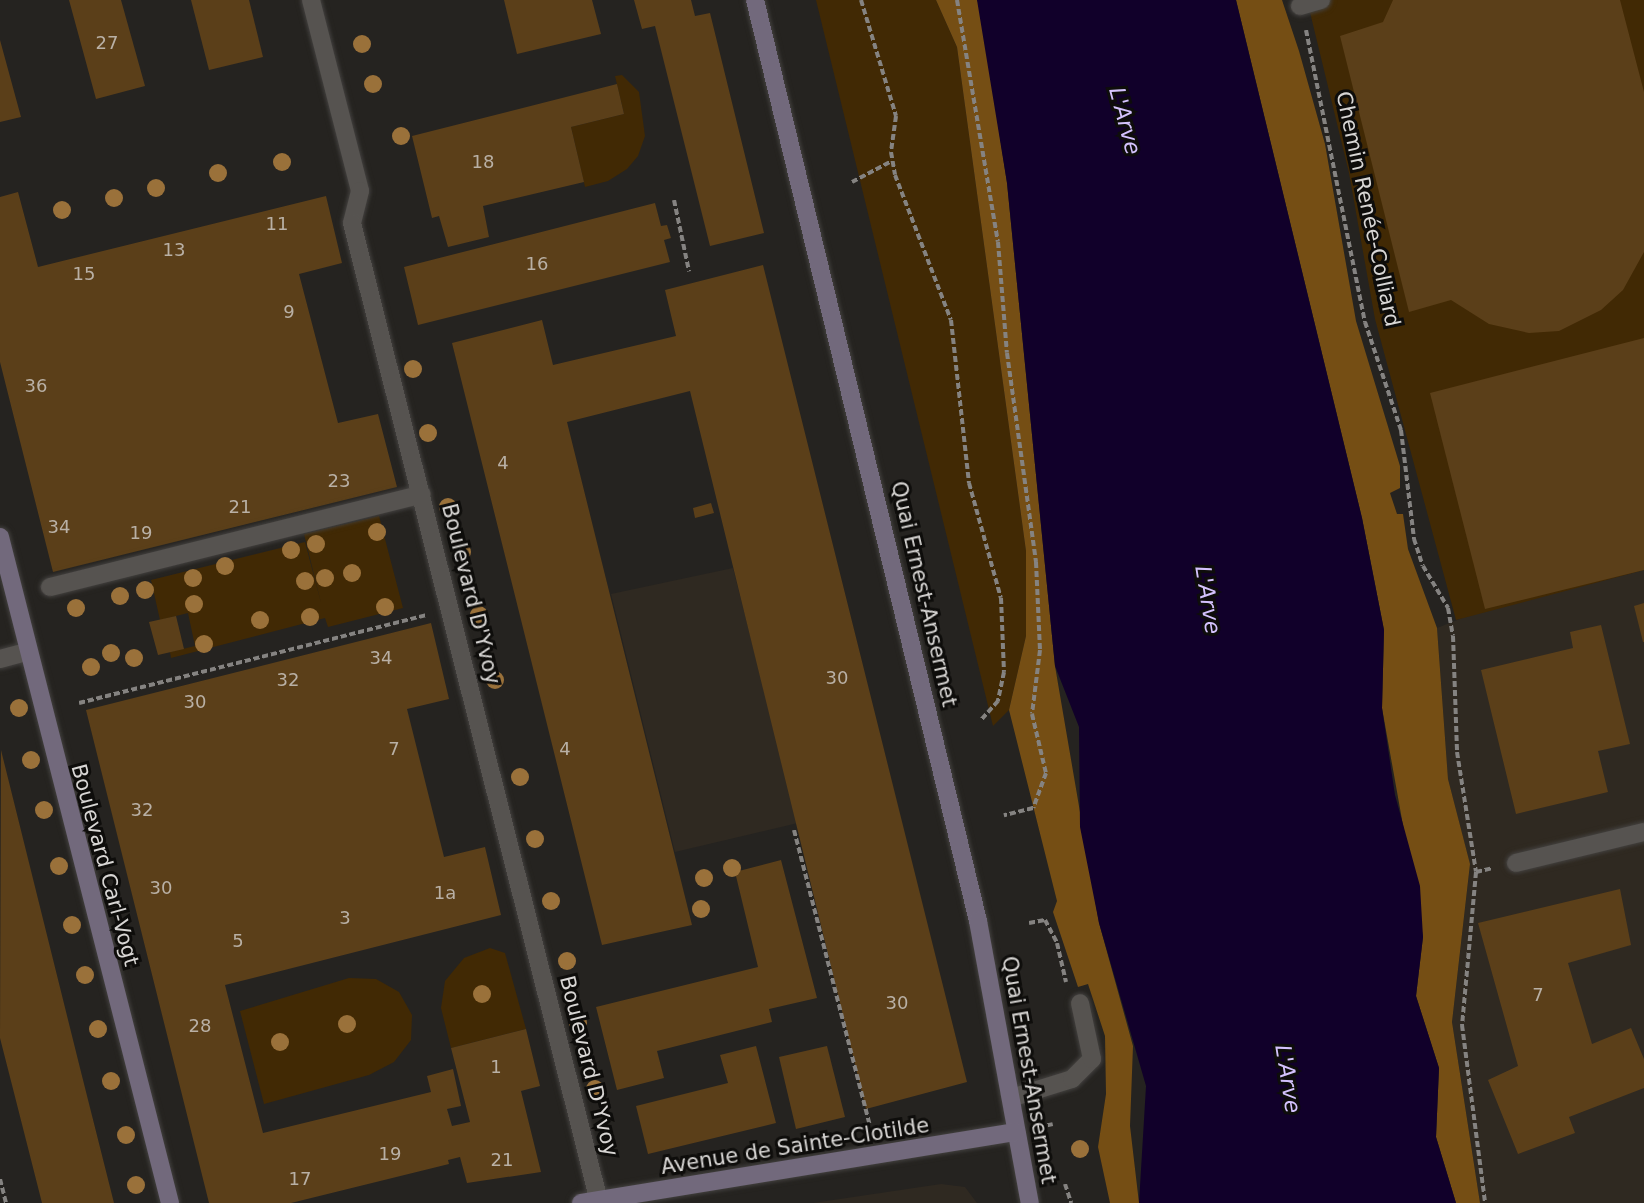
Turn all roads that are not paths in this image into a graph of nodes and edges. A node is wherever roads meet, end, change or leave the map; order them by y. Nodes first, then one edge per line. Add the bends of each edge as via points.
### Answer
1 (311, 0) edge
2 (755, 0) edge
3 (1321, 0) edge
4 (1299, 3) edge
5 (422, 494) junction
6 (0, 537) edge
7 (50, 587) dead end
8 (27, 652) junction
9 (0, 659) edge
10 (1644, 832) edge
11 (1516, 863) dead end
12 (1080, 1003) road end
13 (1011, 1098) junction
14 (1016, 1132) junction
15 (590, 1202) edge
16 (170, 1203) edge
17 (1030, 1203) edge

1 - 5 street, Boulevard D'Yvoy via 360,191 352,223
2 - 13 street, Quai Ernest-Ansermet via 975,909
3 - 4 street
5 - 7 street
5 - 15 street, Boulevard D'Yvoy
6 - 8 street, Boulevard Carl-Vogt
8 - 9 street
8 - 16 street, Boulevard Carl-Vogt
10 - 11 street
12 - 13 street via 1092,1059 1072,1079
13 - 14 street, Quai Ernest-Ansermet
14 - 15 street, Avenue de Sainte-Clotilde
14 - 17 street, Quai Ernest-Ansermet

